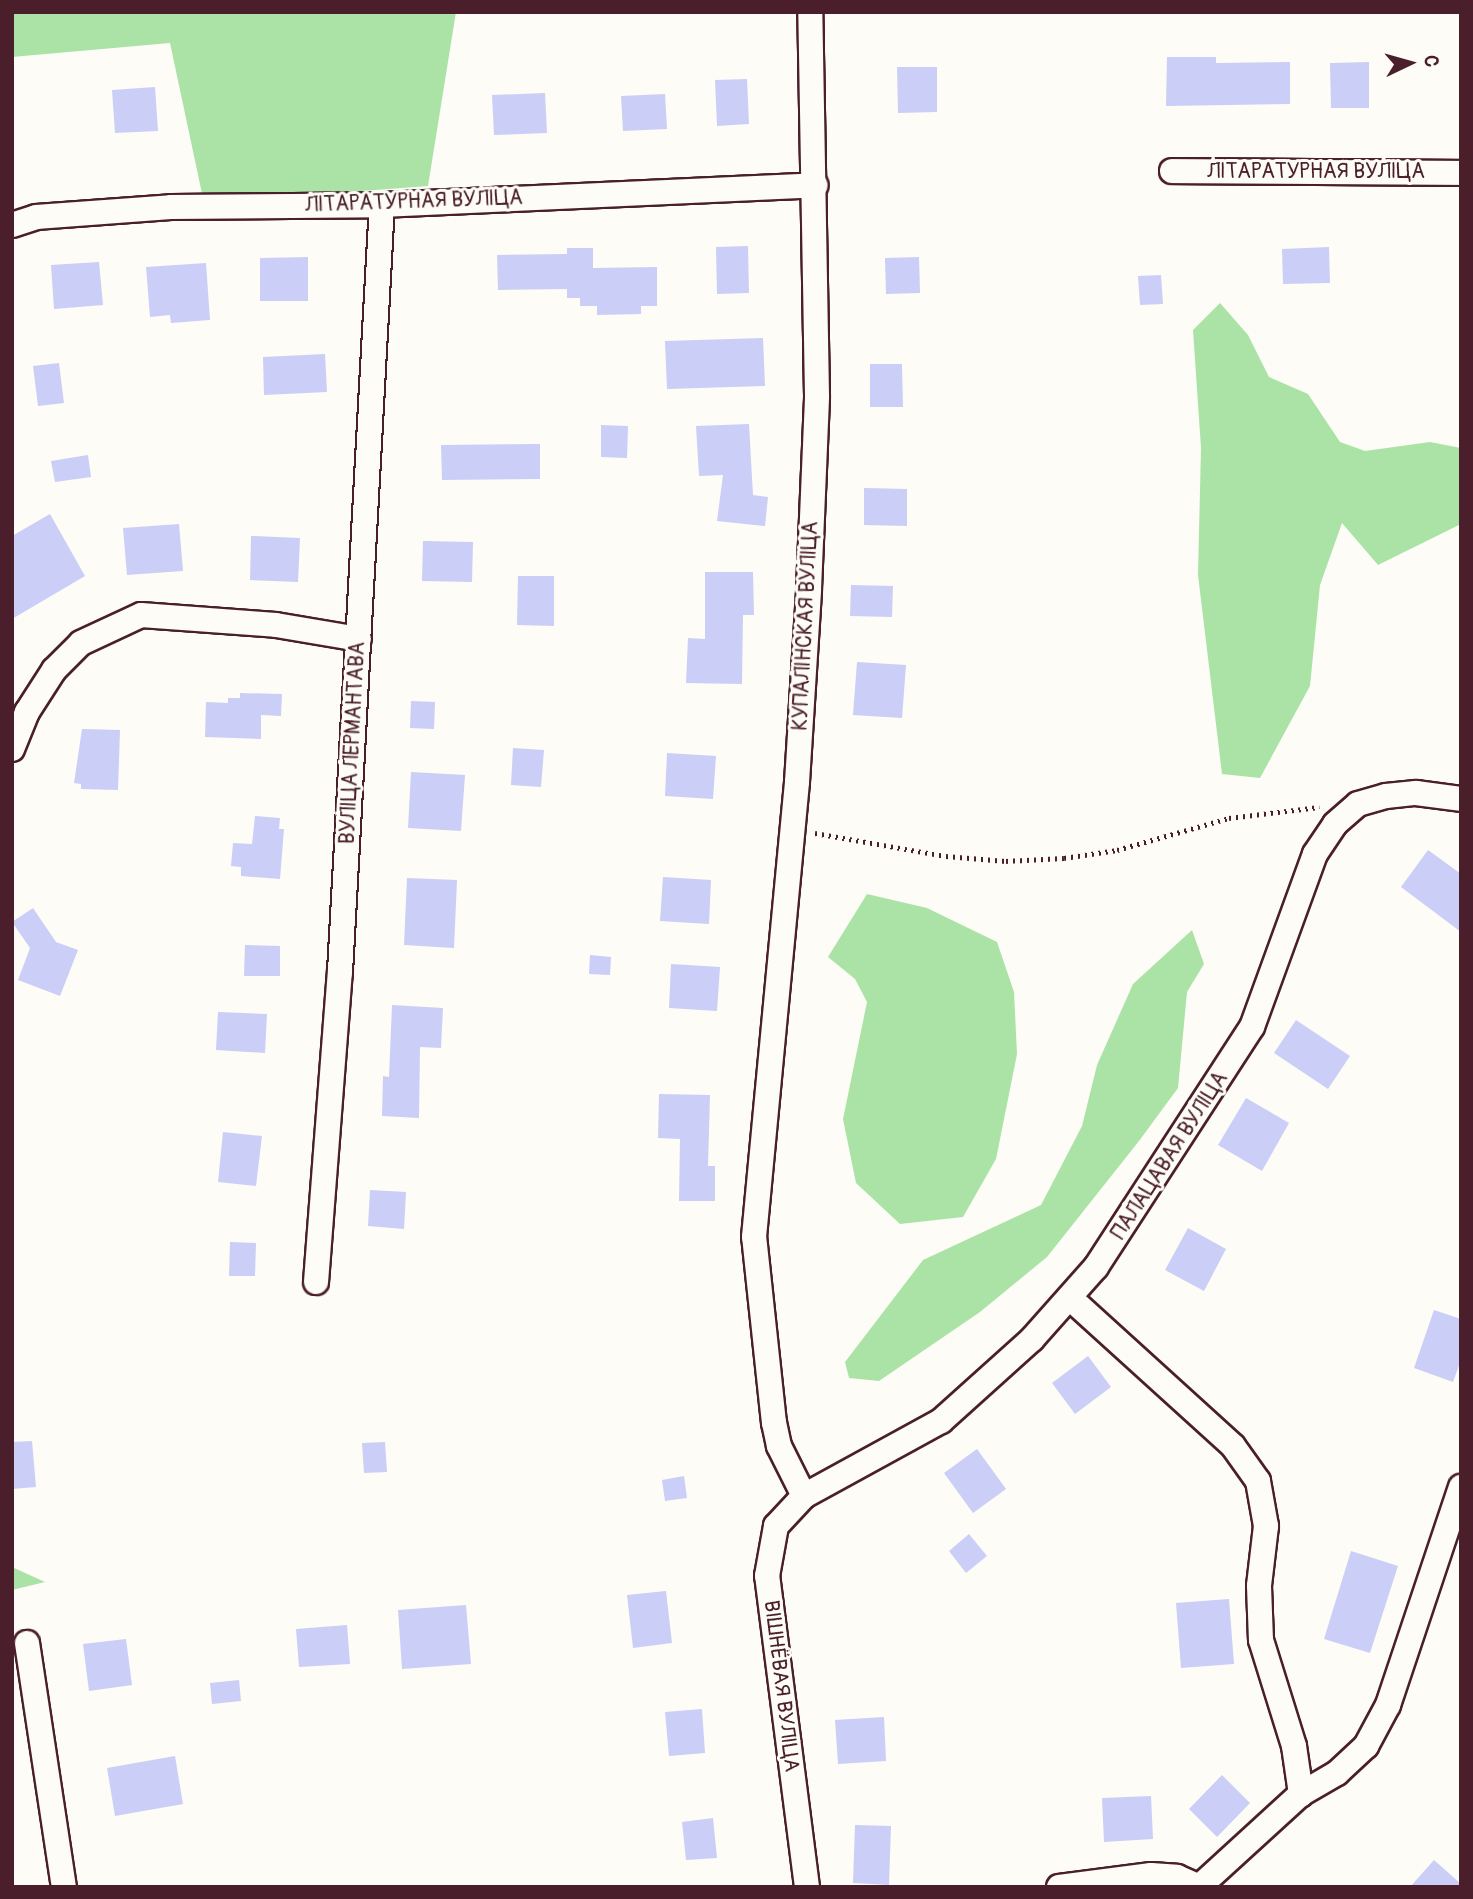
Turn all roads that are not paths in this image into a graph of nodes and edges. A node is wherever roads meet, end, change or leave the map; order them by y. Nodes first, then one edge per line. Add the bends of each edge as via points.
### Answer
1 (810, 12) edge
2 (1172, 172) dead end
3 (1461, 173) edge
4 (817, 185) junction
5 (382, 205) junction
6 (12, 225) edge
7 (359, 639) junction
8 (12, 749) edge
9 (1461, 799) edge
10 (316, 1282) dead end
11 (1070, 1298) junction
12 (1461, 1488) edge
13 (804, 1496) junction
14 (27, 1643) dead end
15 (1301, 1794) junction
16 (64, 1887) edge
17 (807, 1887) edge
18 (1059, 1887) edge
19 (1199, 1887) edge

1 - 4 street, КУПАЛІНСКАЯ ВУЛІЦА
2 - 3 street, ЛІТАРАТУРНАЯ ВУЛІЦА
4 - 5 street, ЛІТАРАТУРНАЯ ВУЛІЦА
4 - 13 street, КУПАЛІНСКАЯ ВУЛІЦА via 817,396 793,829 754,1237 774,1423 779,1446
5 - 6 street, ЛІТАРАТУРНАЯ ВУЛІЦА via 171,207 36,217
5 - 7 street, ВУЛІЦА ЛЕРМАНТАВА
7 - 8 street via 276,625 141,615 80,643 54,670 27,712
7 - 10 street, ВУЛІЦА ЛЕРМАНТАВА
9 - 11 street, ПАЛАЦАВАЯ ВУЛІЦА via 1416,793 1358,804 1335,824 1315,854 1269,988 1227,1069 1121,1234
11 - 13 street, ПАЛАЦАВАЯ ВУЛІЦА via 941,1421
11 - 15 street via 1233,1446 1258,1481 1266,1527 1259,1586 1261,1640 1294,1746
12 - 15 street via 1378,1727 1352,1761
13 - 17 street, ВІШНЁВАЯ ВУЛІЦА via 776,1526 768,1576
14 - 16 street
15 - 19 street
18 - 19 street via 1152,1875 1177,1877

